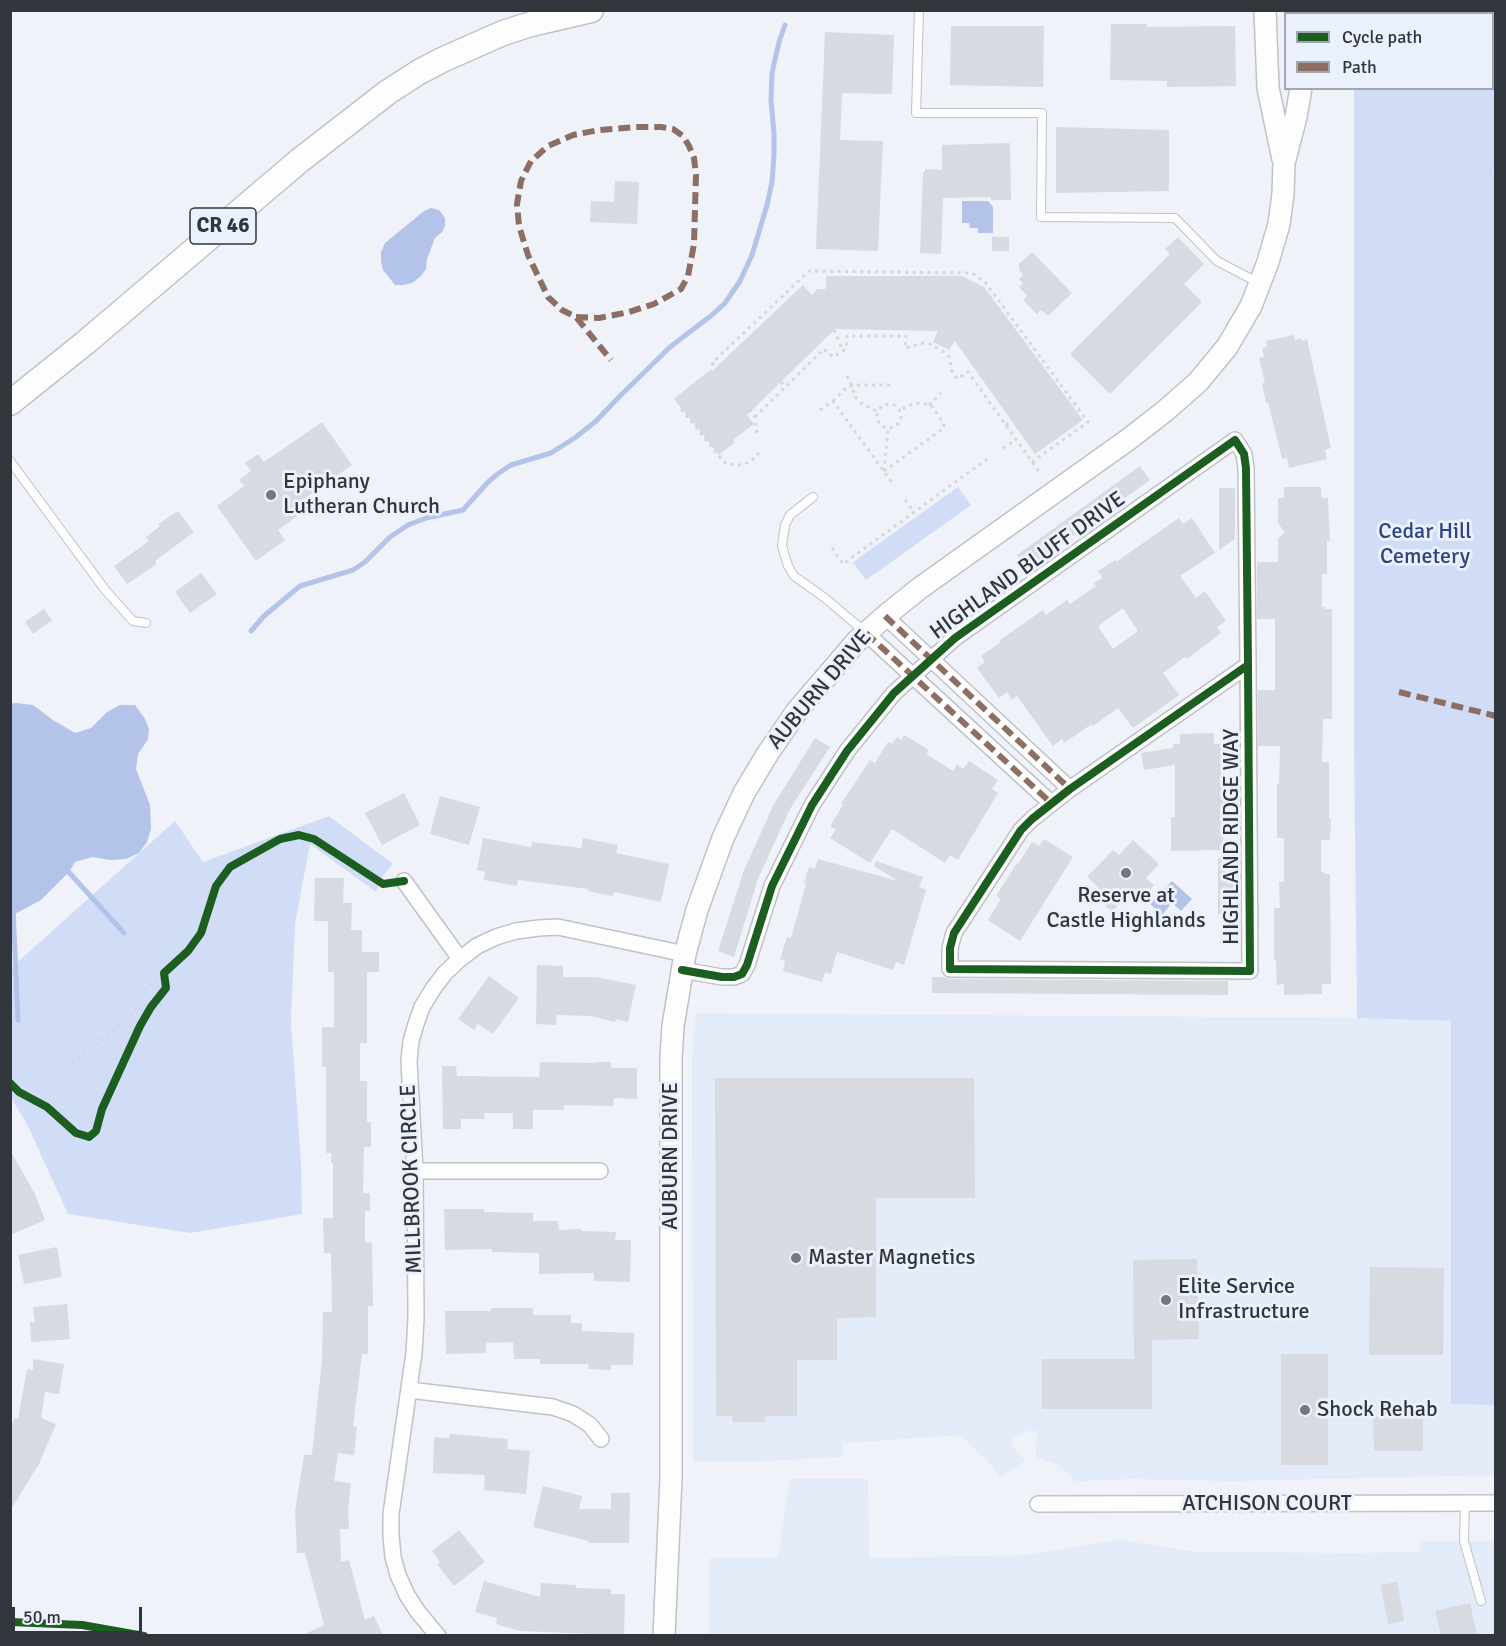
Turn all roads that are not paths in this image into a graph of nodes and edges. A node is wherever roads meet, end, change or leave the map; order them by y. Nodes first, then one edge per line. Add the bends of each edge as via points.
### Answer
1 (591, 10) edge
2 (919, 10) edge
3 (1266, 10) edge
4 (1301, 90) edge
5 (1284, 163) junction
6 (1260, 284) junction
7 (10, 403) edge
8 (1235, 440) joint
9 (10, 461) edge
10 (813, 498) dead end
11 (885, 616) junction
12 (146, 623) dead end
13 (866, 633) junction
14 (930, 659) junction
15 (1248, 665) junction
16 (912, 676) junction
17 (1070, 789) junction
18 (1051, 803) junction
19 (404, 880) dead end
20 (460, 959) junction
21 (684, 962) junction
22 (415, 1171) junction
23 (600, 1171) dead end
24 (409, 1390) junction
25 (601, 1438) dead end
26 (1465, 1503) junction
27 (1496, 1503) edge
28 (1038, 1504) dead end
29 (1481, 1601) dead end
30 (438, 1635) edge
31 (664, 1635) edge

1 - 7 main road, CR 46 via 502,33 442,60 388,92 298,161
2 - 6 lane via 916,113 1042,113 1041,217 1175,218 1217,261
3 - 5 street, AUBURN DRIVE via 1268,88
4 - 5 street, AUBURN DRIVE
5 - 6 street, AUBURN DRIVE via 1279,224
6 - 11 street, AUBURN DRIVE via 1227,347 1186,393 1129,439
8 - 14 street, HIGHLAND BLUFF DRIVE
8 - 15 street, HIGHLAND RIDGE WAY via 1244,454 1246,468
9 - 12 lane via 106,591 133,621
10 - 13 lane via 790,515 784,525 782,546 788,566 794,576
11 - 13 street, AUBURN DRIVE
11 - 14 street
13 - 16 street
13 - 21 street, AUBURN DRIVE via 797,711 744,793 711,869
14 - 16 street, HIGHLAND BLUFF DRIVE
14 - 17 street
15 - 17 street
15 - 18 street, HIGHLAND RIDGE WAY via 1251,971 950,969 954,933 1021,830
16 - 18 street
16 - 21 street, HIGHLAND BLUFF DRIVE via 847,750 812,805 772,886 741,974 722,977
17 - 18 street
19 - 20 street
20 - 21 street, MILLBROOK CIRCLE via 496,937 558,927
20 - 22 street, MILLBROOK CIRCLE via 432,989 411,1041 409,1081
21 - 31 street, AUBURN DRIVE via 671,1058 671,1478
22 - 23 street
22 - 24 street, MILLBROOK CIRCLE via 416,1319
24 - 25 street via 553,1407 573,1414
24 - 30 street, MILLBROOK CIRCLE via 391,1514 392,1546 407,1595
26 - 27 street, ATCHISON COURT
26 - 28 street, ATCHISON COURT
26 - 29 lane via 1464,1541

